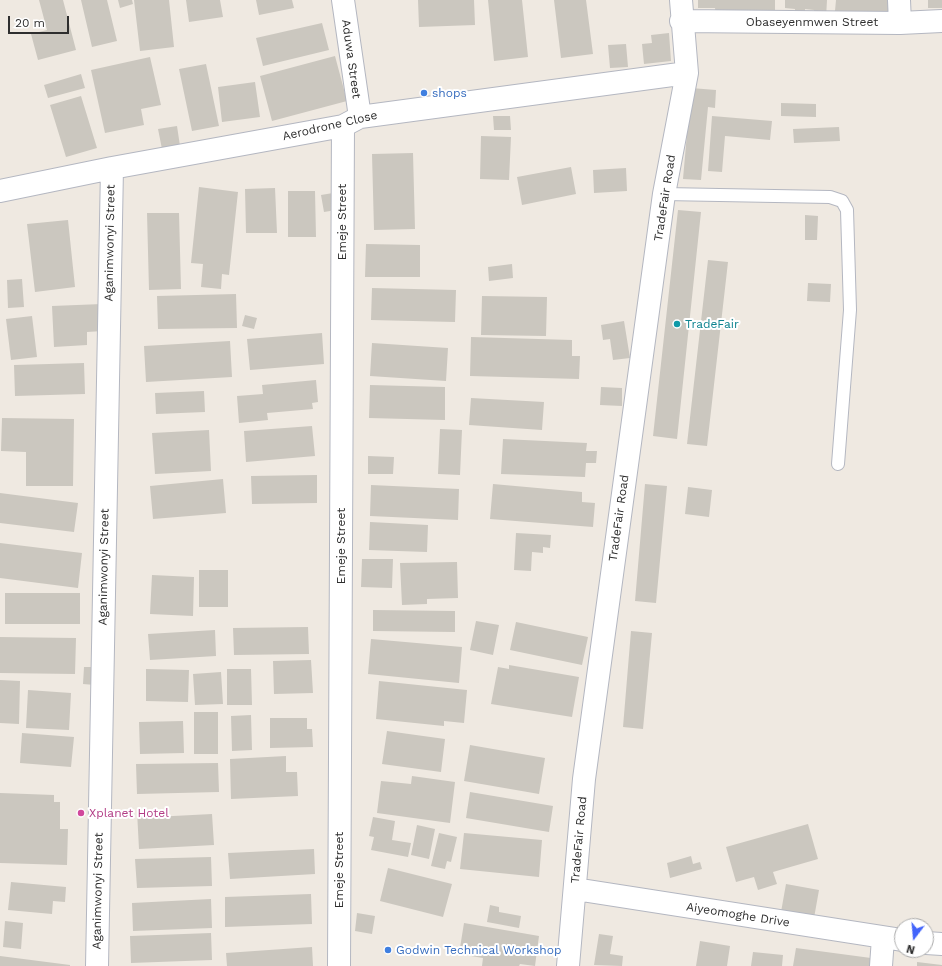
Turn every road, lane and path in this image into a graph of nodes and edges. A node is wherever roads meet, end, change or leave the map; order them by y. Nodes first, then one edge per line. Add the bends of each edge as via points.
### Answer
1 (343, 0) edge
2 (681, 0) edge
3 (899, 0) edge
4 (681, 21) junction
5 (942, 21) edge
6 (900, 23) junction
7 (687, 73) junction
8 (351, 121) junction
9 (112, 168) junction
10 (0, 191) edge
11 (664, 194) junction
12 (838, 464) dead end
13 (574, 889) junction
14 (893, 939) edge
15 (97, 966) edge
16 (338, 966) edge
17 (568, 966) edge
18 (881, 966) edge

1 - 8 street, Aduwa Street
2 - 4 street, TradeFair Road
3 - 6 street
4 - 6 street, Obaseyenmwen Street
4 - 7 street, TradeFair Road
5 - 6 street, Obaseyenmwen Street
7 - 8 street, Aerodrone Close
7 - 11 street, TradeFair Road
8 - 9 street, Aerodrone Close
8 - 16 street, Emeje Street
9 - 10 street, Aerodrone Close
9 - 15 street, Aganimwonyi Street
11 - 12 lane via 830,197 842,201 847,210 850,310
11 - 13 street, TradeFair Road via 584,780
13 - 14 street, Aiyeomoghe Drive
13 - 17 street, TradeFair Road
14 - 18 street

